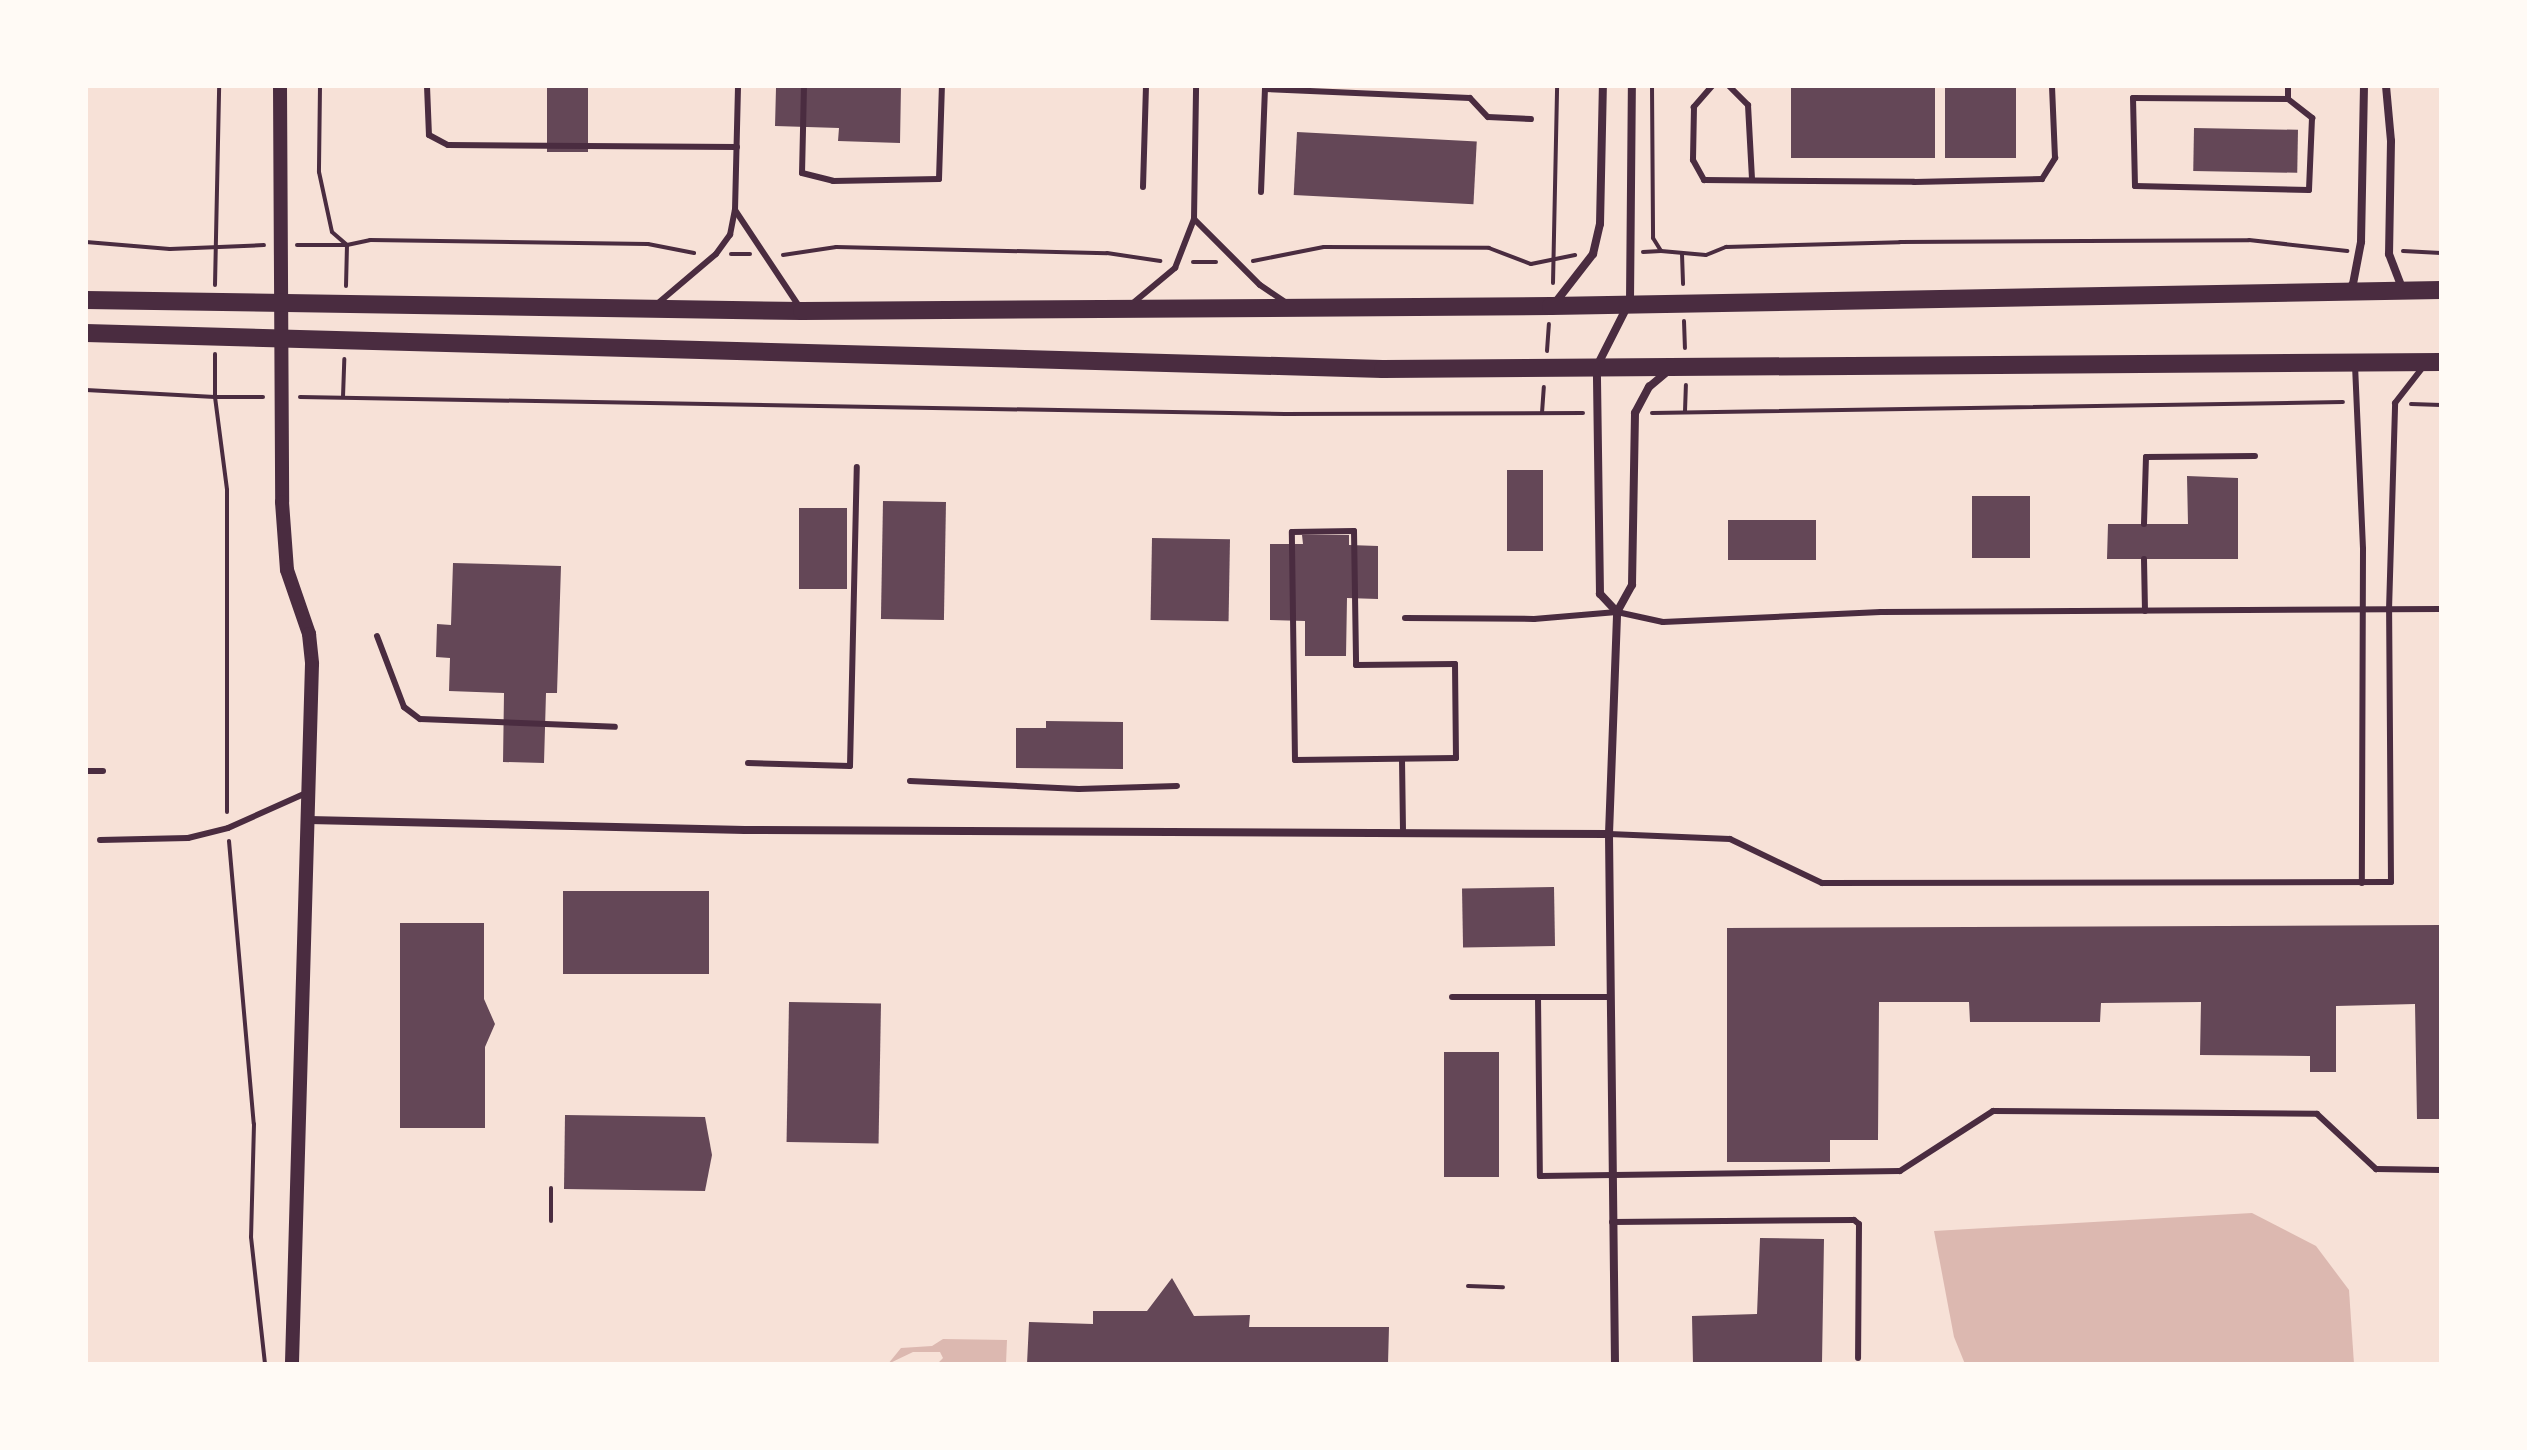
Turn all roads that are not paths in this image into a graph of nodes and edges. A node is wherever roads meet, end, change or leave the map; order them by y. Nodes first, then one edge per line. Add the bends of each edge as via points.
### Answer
1 (280, 86) edge
2 (427, 86) edge
3 (738, 86) edge
4 (804, 86) edge
5 (942, 86) edge
6 (1146, 86) edge
7 (1196, 86) edge
8 (1423, 86) edge
9 (1603, 86) edge
10 (1632, 86) edge
11 (1712, 86) edge
12 (1729, 86) edge
13 (2052, 86) edge
14 (2139, 86) edge
15 (2288, 86) edge
16 (2364, 86) edge
17 (2386, 86) edge
18 (1265, 88) edge
19 (1423, 96) junction
20 (2139, 98) junction
21 (2288, 99) junction
22 (1531, 119) dead end
23 (737, 147) junction
24 (1752, 180) junction
25 (1143, 187) dead end
26 (1261, 192) dead end
27 (735, 210) junction
28 (1194, 219) junction
29 (2402, 288) junction
30 (2441, 290) edge
31 (2342, 294) junction
32 (86, 300) edge
33 (1630, 301) junction
34 (281, 305) junction
35 (1290, 305) junction
36 (1551, 306) junction
37 (1128, 307) junction
38 (646, 311) junction
39 (802, 311) junction
40 (86, 333) edge
41 (282, 341) junction
42 (2355, 362) junction
43 (2434, 362) edge
44 (1681, 365) junction
45 (1597, 366) junction
46 (2255, 456) dead end
47 (857, 467) dead end
48 (2144, 524) dead end
49 (2144, 559) dead end
50 (2361, 609) junction
51 (2441, 609) edge
52 (2389, 610) junction
53 (2145, 611) junction
54 (1617, 612) junction
55 (1405, 618) dead end
56 (377, 636) dead end
57 (615, 727) dead end
58 (1402, 759) junction
59 (748, 763) dead end
60 (86, 771) edge
61 (103, 771) dead end
62 (910, 781) dead end
63 (1177, 786) dead end
64 (309, 791) junction
65 (309, 820) junction
66 (1403, 833) junction
67 (1609, 834) junction
68 (100, 840) dead end
69 (2362, 883) junction
70 (1452, 997) dead end
71 (1538, 997) junction
72 (1610, 997) junction
73 (2441, 1170) edge
74 (1612, 1176) junction
75 (1612, 1222) junction
76 (1858, 1358) dead end
77 (292, 1364) edge
78 (1615, 1364) edge

1 - 34 street
2 - 23 lane via 429,135 448,145
3 - 23 lane
4 - 5 lane via 802,173 833,181 939,179
6 - 25 lane
7 - 28 lane
8 - 19 lane
9 - 36 street via 1600,224 1593,254 1578,280
10 - 33 street
11 - 24 lane via 1694,107 1696,172 1704,180
12 - 24 lane via 1748,105
13 - 24 lane via 2055,158 2042,179
14 - 20 lane
15 - 21 lane
16 - 31 street via 2361,242 2353,284
17 - 29 street via 2391,141 2389,254
18 - 19 lane
18 - 26 lane
19 - 22 lane via 1470,98 1488,117
20 - 21 lane
20 - 21 lane via 2133,98 2135,186 2309,190 2312,118
23 - 27 lane
27 - 38 lane via 730,235 702,270
27 - 39 lane
28 - 35 lane
28 - 37 lane via 1177,261
29 - 30 main road
29 - 31 main road
31 - 33 main road
32 - 34 main road
33 - 36 main road
33 - 45 street
34 - 38 main road
34 - 41 street
35 - 36 main road
35 - 37 main road
37 - 39 main road
38 - 39 main road
40 - 41 main road
41 - 45 main road via 1383,369
41 - 64 street via 287,570 309,634 312,664
42 - 43 main road
42 - 44 main road
42 - 50 lane
43 - 52 lane via 2406,382 2395,403
44 - 45 main road
44 - 54 street via 1649,387 1635,413 1632,585
45 - 54 street via 1600,594
46 - 48 lane via 2146,457
47 - 59 lane via 850,766
49 - 53 lane
50 - 52 lane
50 - 53 lane
50 - 69 lane
51 - 52 lane
52 - 69 lane via 2391,882
53 - 54 lane via 1881,612 1663,622
54 - 55 lane via 1534,619
54 - 67 street
56 - 57 lane via 404,707 420,719
58 - 58 lane via 1456,758 1455,664 1356,665 1354,531 1292,532 1295,760
58 - 66 lane
60 - 61 lane
62 - 63 lane via 1079,789
64 - 65 street
64 - 68 lane via 228,828 169,842
65 - 66 street via 745,830
65 - 77 street
66 - 67 street
67 - 69 lane via 1730,839 1822,883
67 - 72 street
70 - 71 lane
71 - 72 lane
71 - 74 lane via 1540,1176
72 - 74 street
73 - 74 lane via 2376,1169 2317,1114 1993,1111 1900,1171
74 - 75 street
75 - 76 lane via 1854,1220 1859,1224
75 - 78 street

